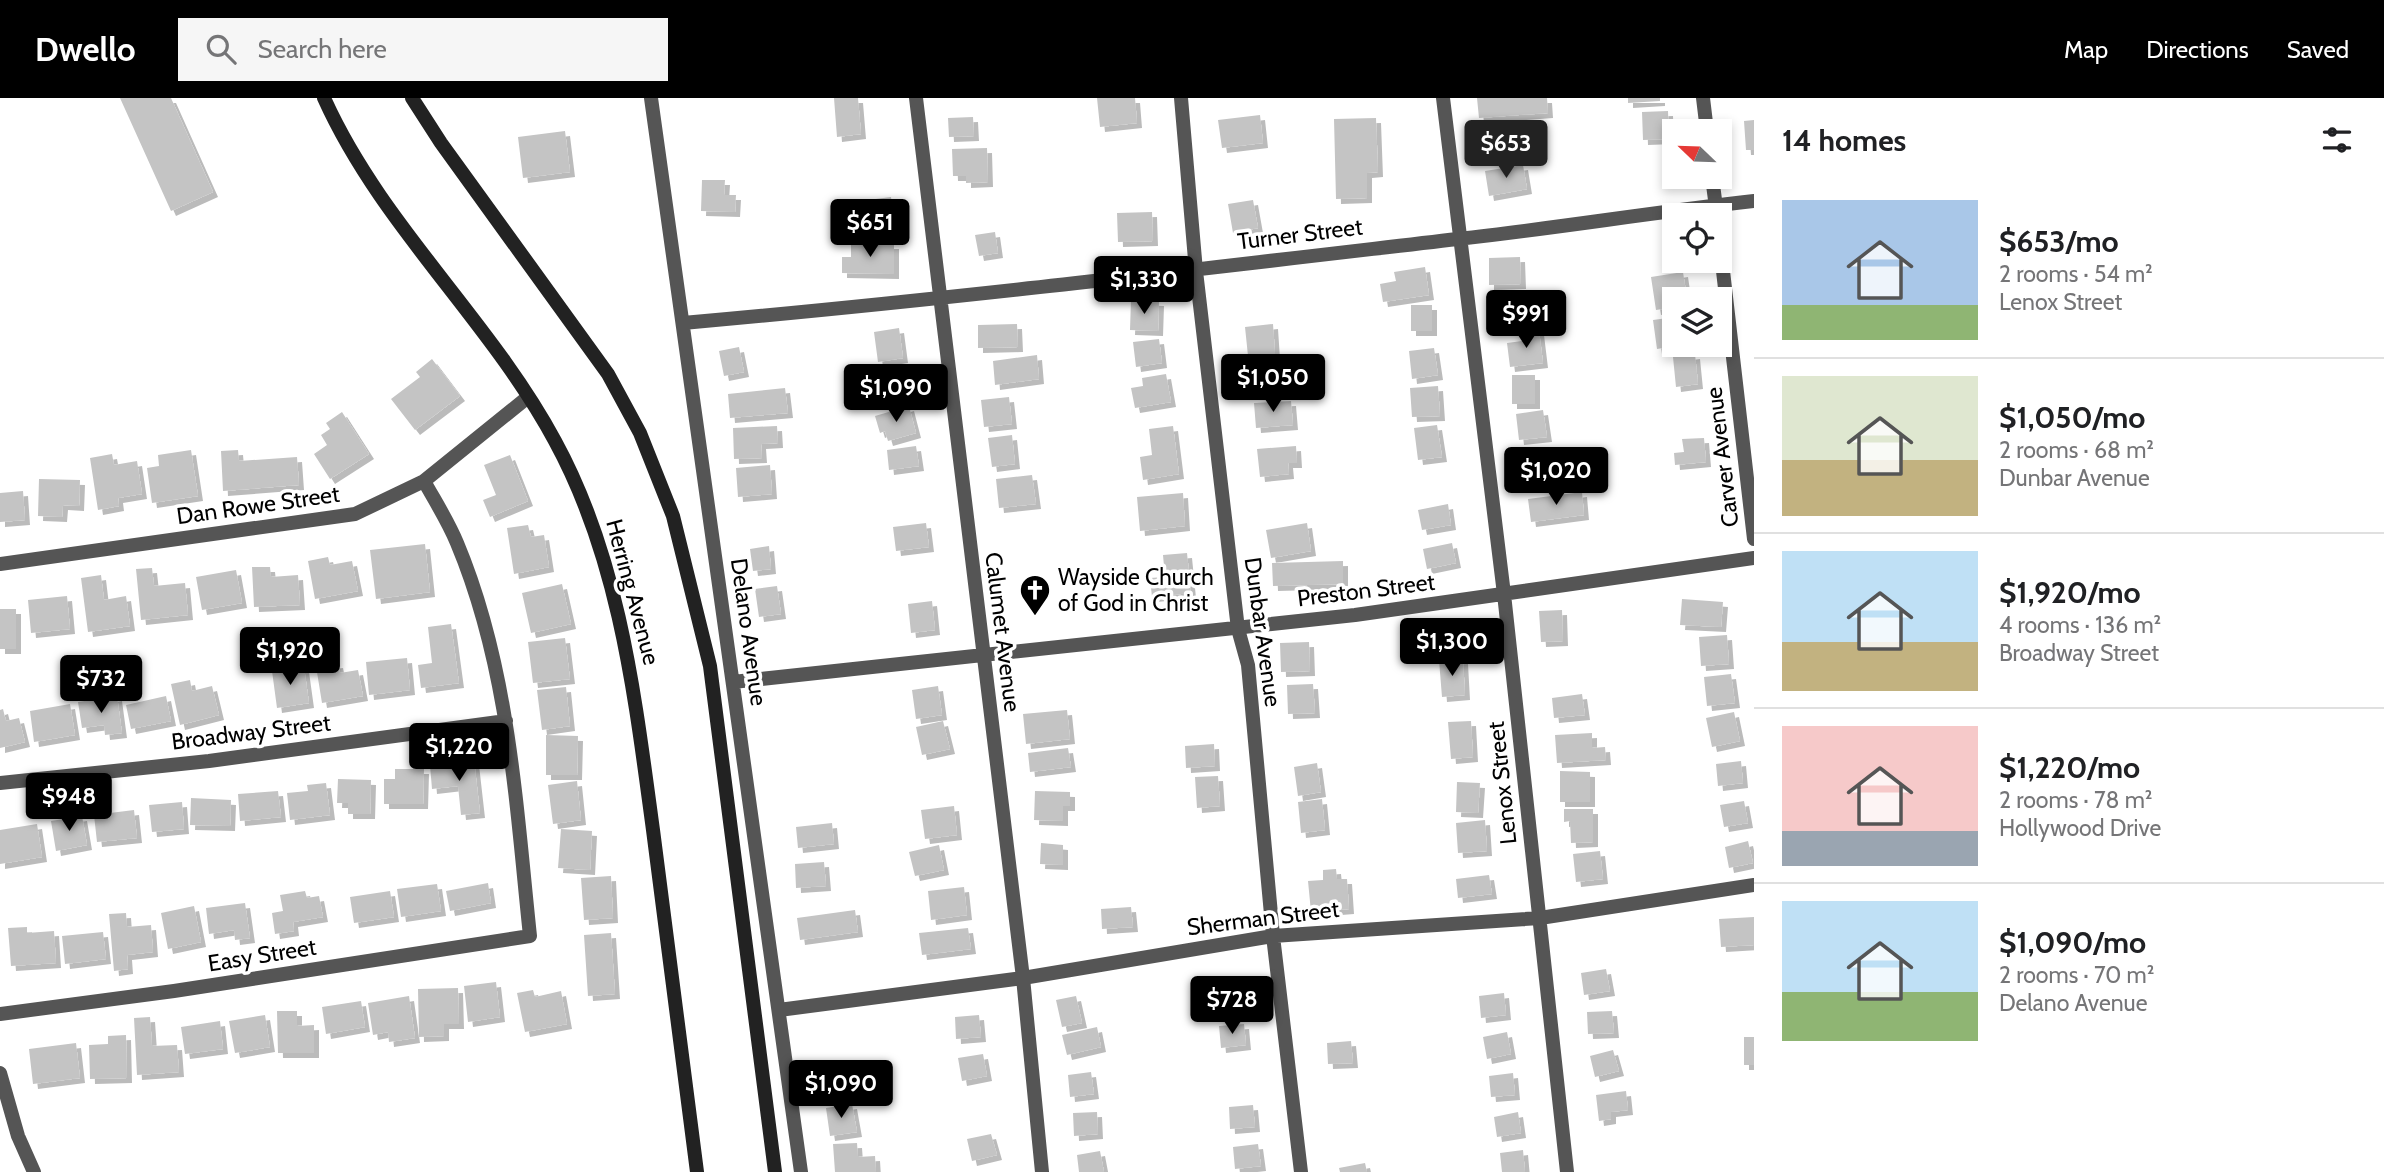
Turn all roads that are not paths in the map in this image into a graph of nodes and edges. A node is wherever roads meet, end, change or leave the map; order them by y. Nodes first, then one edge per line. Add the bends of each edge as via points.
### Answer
1 (324, 98) edge
2 (412, 98) edge
3 (651, 98) edge
4 (916, 98) edge
5 (1181, 98) edge
6 (1443, 98) edge
7 (1703, 98) edge
8 (1706, 119) edge
9 (1754, 201) edge
10 (1732, 206) edge
11 (1662, 216) edge
12 (1460, 239) junction
13 (1196, 271) junction
14 (1723, 273) edge
15 (941, 300) junction
16 (683, 323) junction
17 (528, 397) junction
18 (424, 481) junction
19 (1754, 539) edge
20 (1754, 558) edge
21 (0, 564) edge
22 (1504, 594) junction
23 (1238, 629) junction
24 (981, 656) junction
25 (733, 682) junction
26 (506, 721) junction
27 (0, 783) edge
28 (1754, 885) edge
29 (1540, 918) junction
30 (1273, 936) junction
31 (1023, 978) junction
32 (779, 1010) junction
33 (0, 1014) edge
34 (0, 1073) edge
35 (34, 1172) edge
36 (697, 1172) edge
37 (775, 1172) edge
38 (801, 1172) edge
39 (1042, 1172) edge
40 (1301, 1172) edge
41 (1567, 1172) edge

1 - 17 main road, Herring Avenue via 369,179
2 - 37 main road via 608,374 640,433 673,516 710,666
3 - 16 street, Delano Avenue
4 - 15 street, Calumet Avenue
5 - 13 street, Dunbar Avenue
6 - 12 street, Lenox Street
7 - 8 street
9 - 10 street, Turner Street
11 - 12 street, Turner Street
12 - 13 street, Turner Street
12 - 22 street, Lenox Street
13 - 15 street, Turner Street
13 - 23 street, Dunbar Avenue
14 - 19 street, Carver Avenue
15 - 16 street, Turner Street
15 - 24 street, Calumet Avenue
16 - 25 street, Delano Avenue
17 - 18 street, Dan Rowe Street
17 - 36 main road, Herring Avenue via 555,440 587,510 632,676
18 - 21 street, Dan Rowe Street via 355,514
18 - 26 street via 457,542 475,591
20 - 22 street, Preston Street
22 - 23 street, Preston Street
22 - 29 street, Lenox Street
23 - 24 street, Preston Street
23 - 30 street, Dunbar Avenue via 1248,665
24 - 25 street, Preston Street
24 - 31 street, Calumet Avenue
25 - 32 street, Delano Avenue
26 - 27 street, Broadway Street via 209,761
26 - 33 street, Easy Street via 530,936
28 - 29 street, Sherman Street
29 - 30 street, Sherman Street
29 - 41 street, Lenox Street
30 - 31 street, Sherman Street
30 - 40 street, Dunbar Avenue
31 - 32 street, Sherman Street
31 - 39 street, Calumet Avenue
32 - 38 street, Delano Avenue
34 - 35 street

